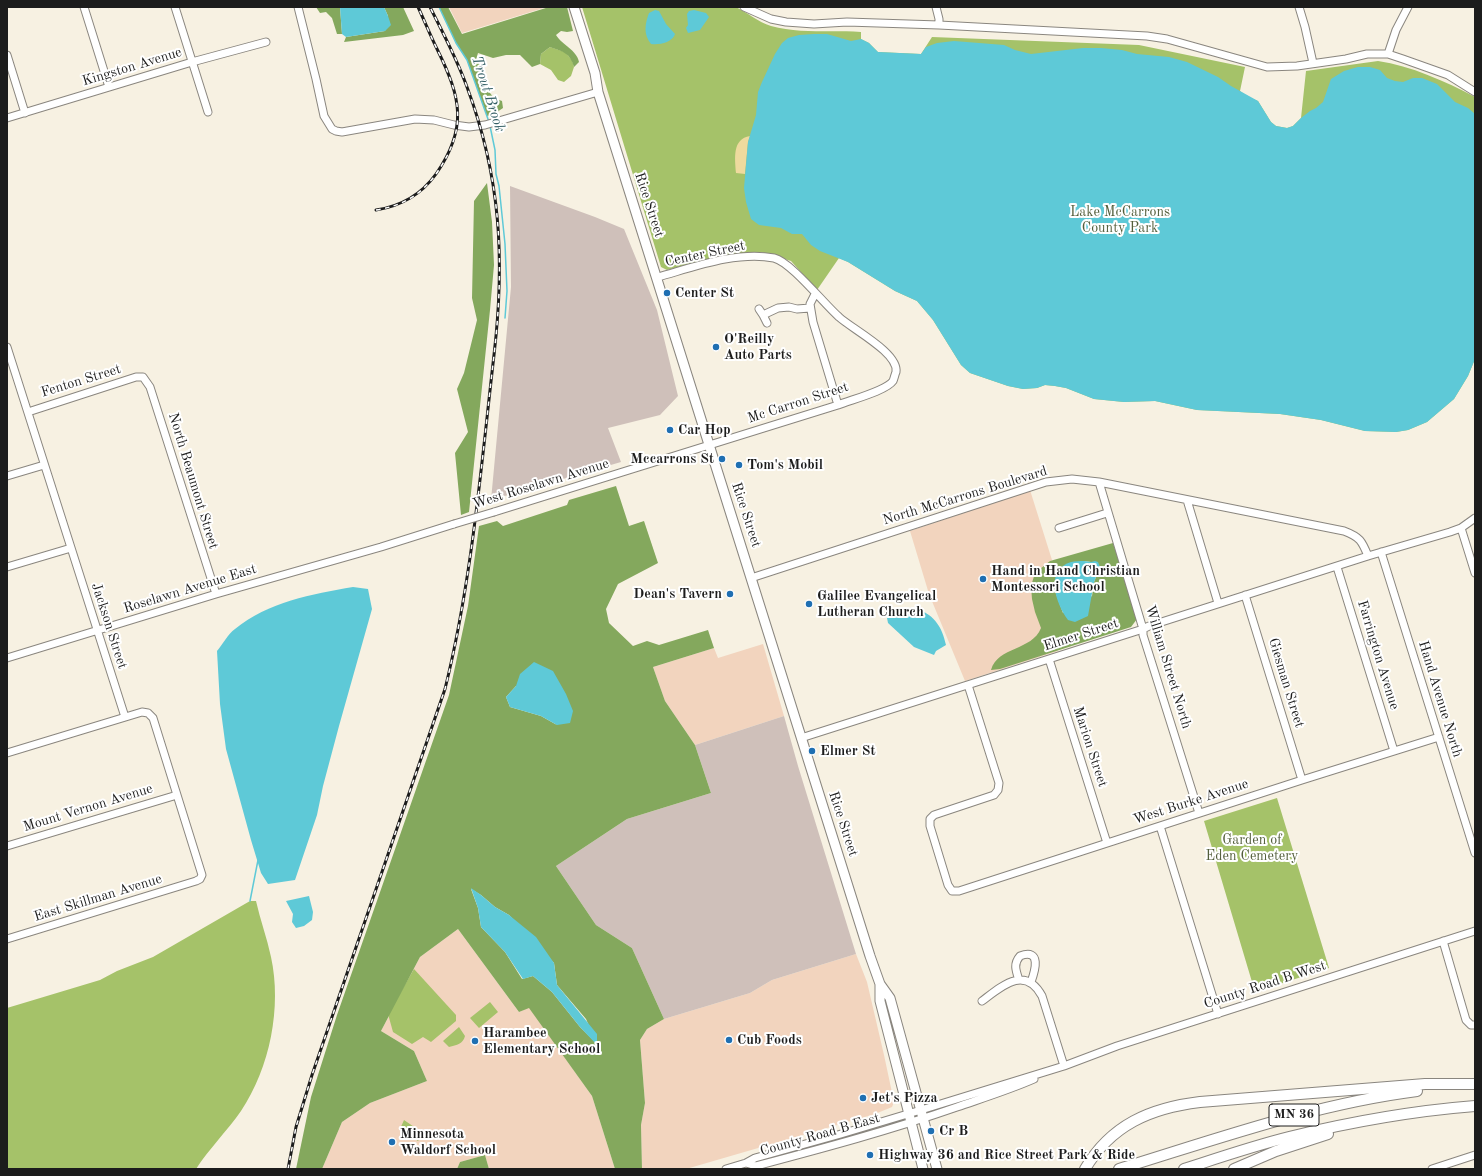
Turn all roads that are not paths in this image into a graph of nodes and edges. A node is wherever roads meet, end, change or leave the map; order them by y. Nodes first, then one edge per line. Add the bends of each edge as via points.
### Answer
1 (84, 7) edge
2 (175, 7) edge
3 (298, 7) edge
4 (574, 7) edge
5 (744, 7) edge
6 (936, 7) edge
7 (1299, 7) edge
8 (1408, 7) edge
9 (939, 25) junction
10 (266, 42) dead end
11 (1388, 54) junction
12 (7, 55) edge
13 (192, 62) junction
14 (1313, 63) junction
15 (109, 87) junction
16 (598, 92) junction
17 (1475, 92) edge
18 (208, 112) dead end
19 (25, 113) junction
20 (7, 118) edge
21 (658, 277) junction
22 (815, 294) junction
23 (810, 308) junction
24 (767, 324) dead end
25 (7, 347) edge
26 (143, 377) joint
27 (893, 381) joint
28 (838, 405) junction
29 (28, 412) junction
30 (709, 446) junction
31 (44, 464) junction
32 (7, 476) edge
33 (1099, 482) junction
34 (1187, 500) junction
35 (1107, 513) junction
36 (1475, 518) edge
37 (1059, 528) dead end
38 (1461, 528) junction
39 (381, 547) joint
40 (71, 548) junction
41 (1381, 552) junction
42 (1368, 556) junction
43 (1337, 566) junction
44 (7, 567) edge
45 (1475, 573) edge
46 (751, 578) junction
47 (216, 594) junction
48 (1245, 595) junction
49 (1218, 603) junction
50 (1143, 629) junction
51 (97, 630) junction
52 (7, 658) edge
53 (1049, 659) junction
54 (968, 685) junction
55 (125, 718) junction
56 (1439, 737) junction
57 (801, 738) junction
58 (1394, 751) junction
59 (7, 754) edge
60 (1302, 780) junction
61 (177, 795) junction
62 (1199, 814) junction
63 (1160, 826) junction
64 (1107, 843) junction
65 (7, 846) edge
66 (1475, 853) edge
67 (1475, 931) edge
68 (7, 939) edge
69 (1443, 941) junction
70 (1019, 980) junction
71 (1031, 982) junction
72 (880, 984) junction
73 (982, 1001) dead end
74 (1218, 1014) junction
75 (1473, 1025) edge
76 (1064, 1066) junction
77 (1475, 1084) edge
78 (1475, 1106) edge
79 (1414, 1112) junction
80 (922, 1114) junction
81 (908, 1118) junction
82 (1475, 1155) edge
83 (1086, 1167) edge
84 (726, 1169) edge
85 (922, 1169) edge
86 (937, 1169) edge
87 (1119, 1169) edge
88 (1184, 1169) edge
89 (1234, 1169) edge
90 (1432, 1169) edge

1 - 15 street
2 - 13 street
3 - 16 street via 324,116 336,132 415,119 469,127 486,125
4 - 16 main road, Rice Street via 595,73
5 - 9 street via 771,19 786,22
6 - 9 street
7 - 14 street
8 - 11 street via 1396,30
9 - 14 street via 1147,36 1168,39 1267,67
10 - 13 street, Kingston Avenue
11 - 14 street via 1367,54
11 - 17 street via 1448,76
12 - 19 street
13 - 15 street, Kingston Avenue
13 - 18 street
15 - 19 street, Kingston Avenue
16 - 21 main road, Rice Street
19 - 20 street, Kingston Avenue
21 - 22 street, Center Street via 728,259 768,257 788,265
21 - 30 main road, Rice Street
22 - 23 street
22 - 27 street, Center Street via 839,318 887,353 894,361 896,371
23 - 24 street via 789,307 761,312
23 - 28 street
25 - 29 street, Jackson Street
26 - 29 street, Fenton Street
26 - 47 street, North Beaumont Street via 150,387
27 - 28 street, Mc Carron Street via 882,389
28 - 30 street, Mc Carron Street
29 - 31 street, Jackson Street
30 - 39 street, West Roselawn Avenue, bridge
30 - 46 main road, Rice Street
31 - 32 street
31 - 40 street, Jackson Street
33 - 34 street, North McCarrons Boulevard
33 - 35 street, William Street North
33 - 46 street, North McCarrons Boulevard via 1072,479 1046,482
34 - 42 street, North McCarrons Boulevard via 1344,531 1362,542
34 - 49 street
35 - 37 street
35 - 50 street, William Street North
36 - 38 street
38 - 41 street
38 - 45 street
39 - 47 street, Roselawn Avenue East
40 - 44 street
40 - 51 street, Jackson Street
41 - 42 street, Elmer Street
41 - 56 street, Hand Avenue North
42 - 43 street, Elmer Street
43 - 48 street, Elmer Street
43 - 58 street, Farrington Avenue
46 - 57 main road, Rice Street
47 - 51 street, Roselawn Avenue East
48 - 49 street, Elmer Street
48 - 60 street, Giesman Street
49 - 50 street, Elmer Street
50 - 53 street, Elmer Street
50 - 62 street, William Street North
51 - 52 street, Roselawn Avenue East
51 - 55 street, Jackson Street
53 - 54 street, Elmer Street
53 - 64 street, Marion Street
54 - 57 street, Elmer Street
54 - 64 street, West Burke Avenue via 999,783 994,795 934,815 930,819 934,841 952,891 959,891
55 - 59 street
55 - 61 street via 144,712 152,716
56 - 58 street, West Burke Avenue
56 - 66 street, Hand Avenue North
57 - 72 main road, Rice Street
58 - 60 street, West Burke Avenue
60 - 62 street, West Burke Avenue
61 - 65 street, Mount Vernon Avenue
61 - 68 street, East Skillman Avenue via 202,873 200,879
62 - 63 street, West Burke Avenue
63 - 64 street, West Burke Avenue
63 - 74 street
67 - 69 street, County Road B West
69 - 74 street, County Road B West
69 - 75 street via 1466,1020
70 - 71 street
70 - 71 street via 1015,963 1020,956 1029,955 1036,961
70 - 73 street via 1000,987
71 - 76 street via 1042,996
72 - 80 main road, Rice Street via 890,998
72 - 81 main road, Rice Street via 880,1001
74 - 76 street, County Road B West
76 - 80 street, County Road B West via 1012,1089
77 - 83 highway via 1425,1084 1208,1101 1169,1107 1146,1115 1122,1128 1103,1145
77 - 87 highway, MN 36 via 1386,1096 1313,1110
78 - 79 highway, MN 36
79 - 88 highway, MN 36 via 1287,1137
79 - 89 highway via 1298,1143
80 - 81 street, County Road B East
80 - 86 main road, Rice Street
81 - 84 street, County Road B East via 755,1158
81 - 85 main road, Rice Street
82 - 90 street

